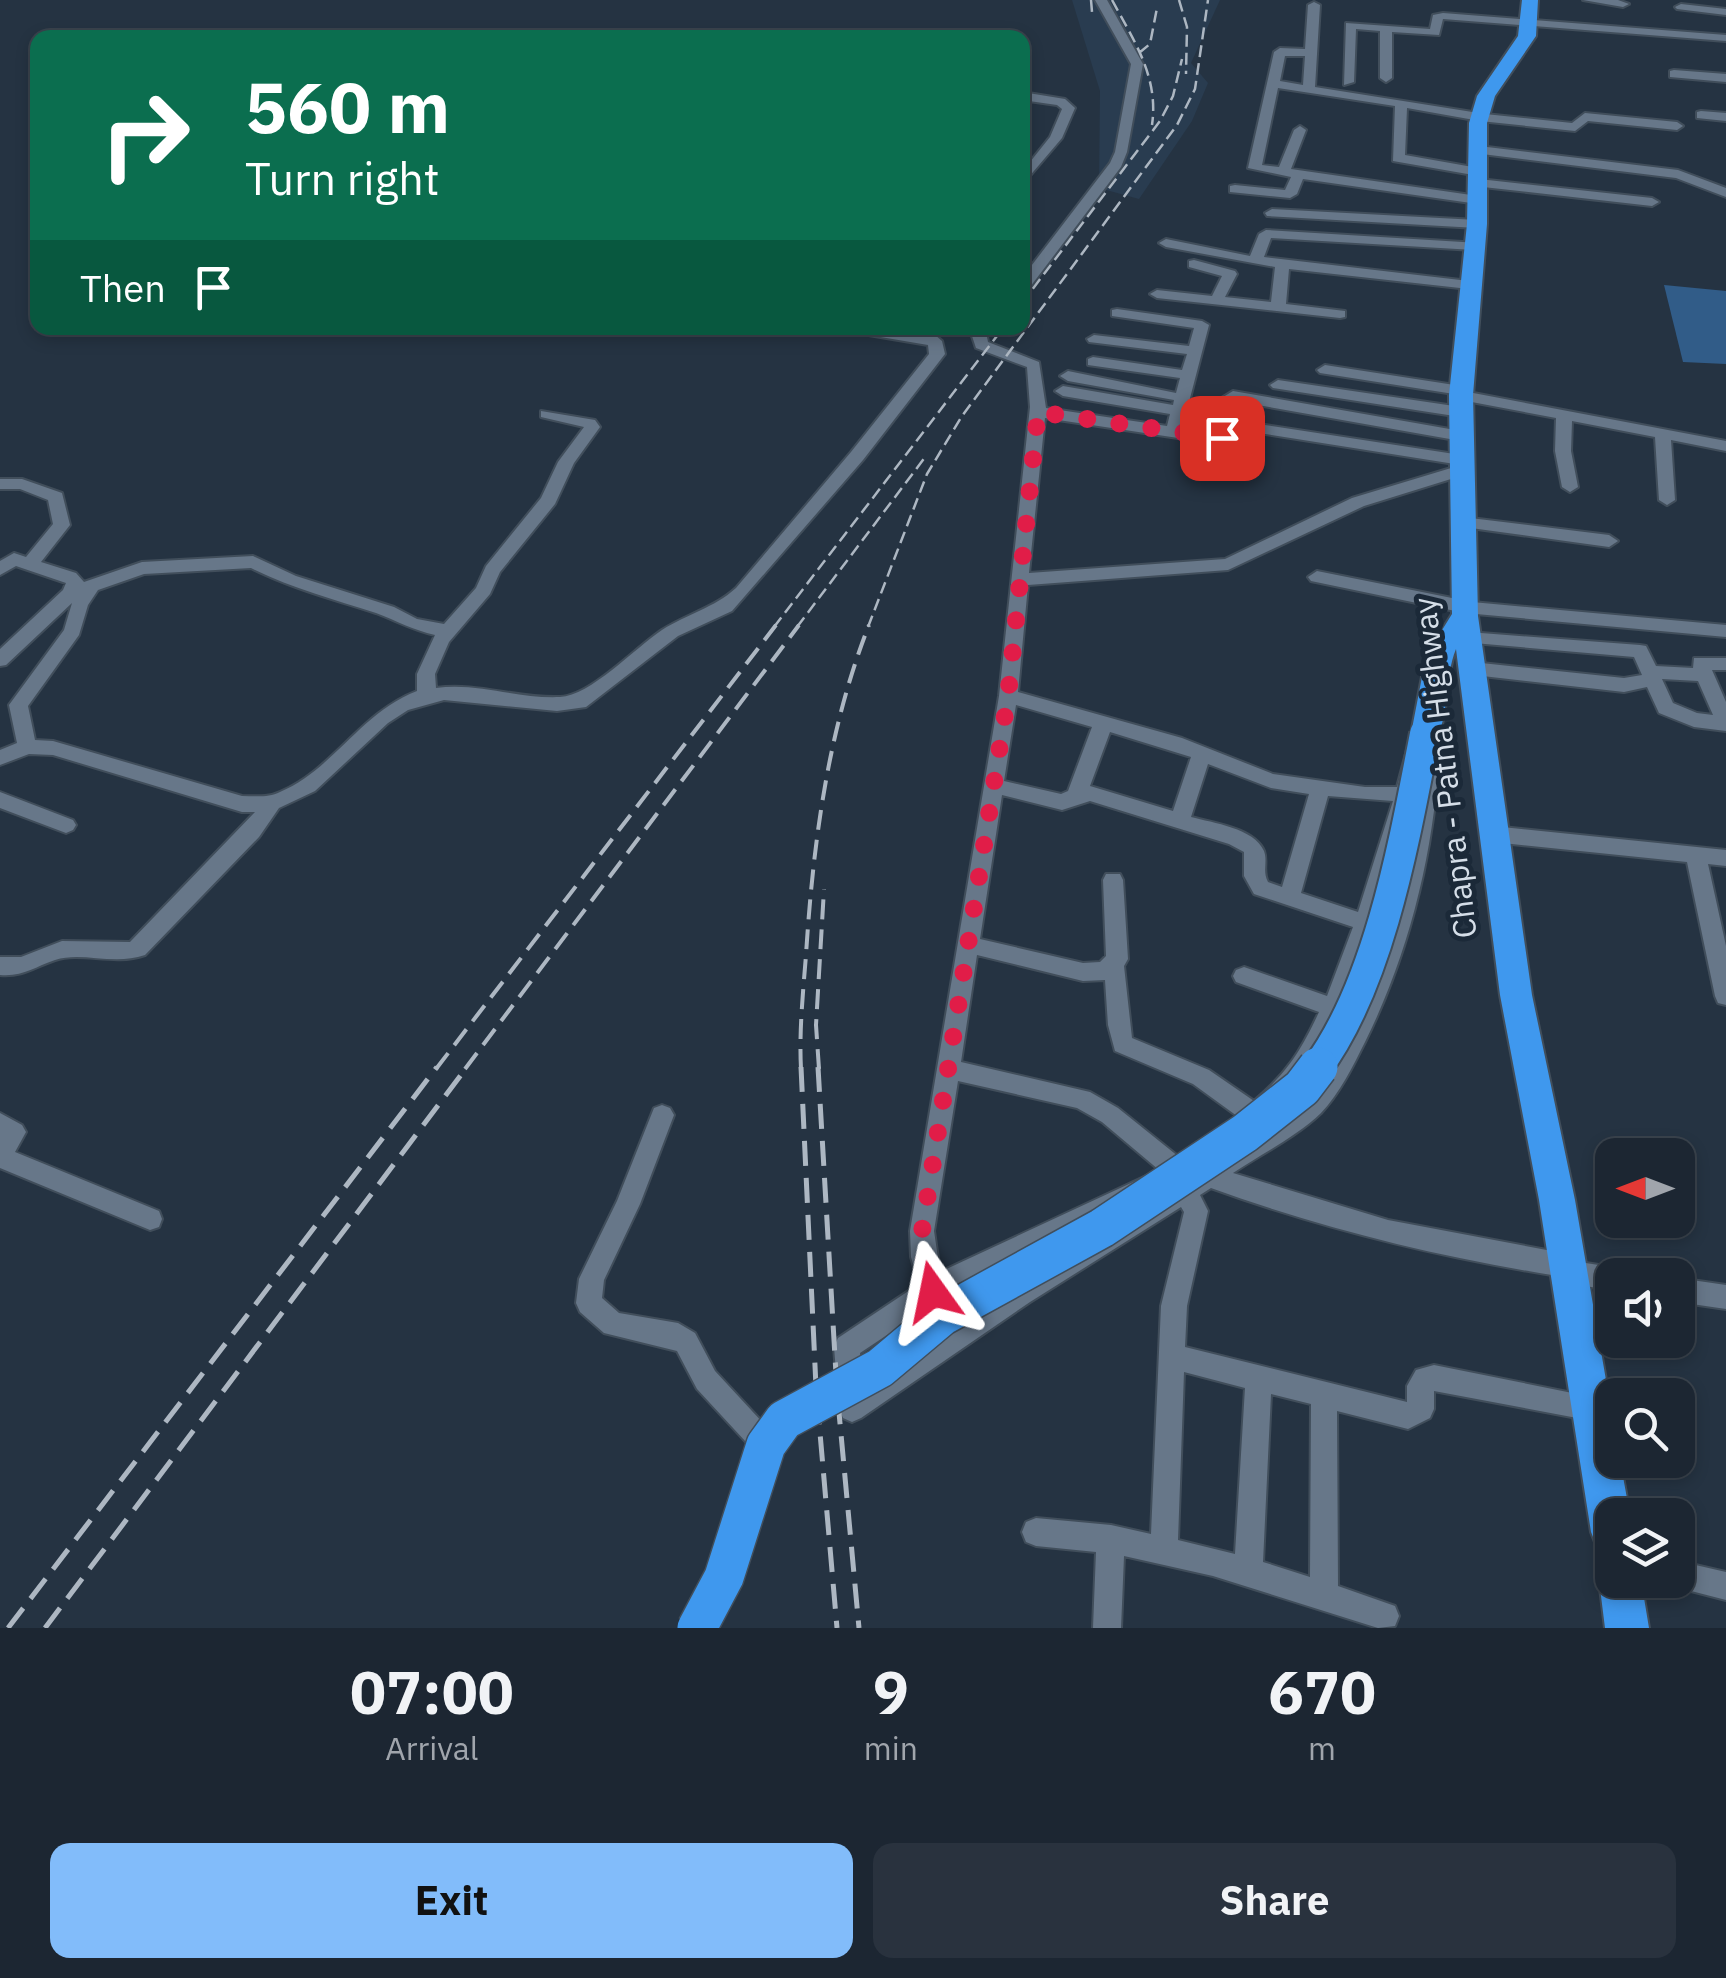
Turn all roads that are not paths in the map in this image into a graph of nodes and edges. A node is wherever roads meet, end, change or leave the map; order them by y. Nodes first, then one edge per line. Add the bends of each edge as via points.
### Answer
1 (1101, 0) edge
2 (1588, 0) edge
3 (1623, 4) dead end
4 (1681, 4) edge
5 (1314, 5) dead end
6 (1531, 12) edge
7 (1726, 12) edge
8 (1684, 25) junction
9 (1386, 28) junction
10 (1726, 29) edge
11 (1726, 38) edge
12 (1311, 53) junction
13 (1348, 64) junction
14 (1674, 74) dead end
15 (1726, 78) edge
16 (1348, 82) dead end
17 (1273, 84) junction
18 (1310, 89) junction
19 (1030, 97) edge
20 (1401, 102) junction
21 (1701, 115) dead end
22 (1480, 116) junction
23 (1726, 117) edge
24 (1676, 126) dead end
25 (1300, 130) dead end
26 (1030, 171) edge
27 (1290, 175) junction
28 (1236, 189) dead end
29 (1726, 193) edge
30 (1478, 196) junction
31 (1652, 202) dead end
32 (1272, 213) dead end
33 (1166, 243) dead end
34 (1198, 258) junction
35 (1255, 261) junction
36 (1282, 264) junction
37 (1030, 277) edge
38 (1469, 285) junction
39 (1157, 294) dead end
40 (1176, 296) junction
41 (1216, 301) junction
42 (1278, 308) junction
43 (1117, 313) dead end
44 (1340, 314) dead end
45 (896, 335) edge
46 (927, 335) edge
47 (981, 335) edge
48 (1094, 339) dead end
49 (934, 341) junction
50 (1196, 351) junction
51 (1093, 362) dead end
52 (1325, 370) dead end
53 (1189, 375) junction
54 (1066, 384) dead end
55 (1278, 385) dead end
56 (1181, 405) junction
57 (1038, 412) junction
58 (548, 414) dead end
59 (1564, 414) junction
60 (1461, 427) junction
61 (1265, 430) dead end
62 (1173, 432) junction
63 (1663, 434) junction
64 (1726, 446) edge
65 (0, 484) edge
66 (1570, 487) dead end
67 (1667, 500) dead end
68 (1462, 522) junction
69 (1609, 541) dead end
70 (30, 563) junction
71 (0, 570) edge
72 (1317, 577) dead end
73 (1020, 580) junction
74 (94, 584) junction
75 (71, 593) junction
76 (1466, 616) junction
77 (447, 631) junction
78 (1726, 632) edge
79 (1, 659) edge
80 (52, 659) junction
81 (1726, 664) edge
82 (1472, 669) junction
83 (1651, 676) junction
84 (1706, 676) junction
85 (1431, 694) junction
86 (427, 696) junction
87 (1008, 696) junction
88 (1103, 724) junction
89 (27, 746) junction
90 (1202, 754) junction
91 (0, 758) edge
92 (994, 786) junction
93 (1321, 788) junction
94 (1405, 794) junction
95 (1076, 797) junction
96 (0, 800) edge
97 (270, 806) junction
98 (1180, 820) junction
99 (66, 825) dead end
100 (1493, 834) junction
101 (1696, 855) junction
102 (1726, 858) edge
103 (1113, 880) dead end
104 (1289, 898) junction
105 (1366, 923) junction
106 (970, 945) junction
107 (0, 966) edge
108 (1113, 966) junction
109 (1244, 976) dead end
110 (1726, 996) edge
111 (1334, 1008) junction
112 (950, 1069) junction
113 (662, 1115) dead end
114 (1256, 1116) junction
115 (0, 1123) edge
116 (1212, 1178) junction
117 (1182, 1182) junction
118 (150, 1219) dead end
119 (1569, 1269) junction
120 (1595, 1276) edge
121 (933, 1292) junction
122 (1695, 1292) edge
123 (1726, 1297) edge
124 (1172, 1356) junction
125 (1258, 1378) junction
126 (1324, 1395) junction
127 (842, 1406) junction
128 (1593, 1408) junction
129 (755, 1433) junction
130 (1607, 1498) edge
131 (1036, 1532) dead end
132 (1111, 1539) junction
133 (1164, 1552) junction
134 (1248, 1572) junction
135 (1695, 1579) edge
136 (1726, 1586) edge
137 (1324, 1595) junction
138 (1623, 1598) edge
139 (1385, 1616) dead end
140 (682, 1628) edge
141 (697, 1628) edge
142 (708, 1628) edge
143 (1107, 1628) edge
144 (1628, 1628) edge

1 - 37 street via 1137,64 1121,152
2 - 3 street
4 - 7 street
4 - 8 street
5 - 12 street
6 - 8 street
6 - 9 street via 1439,16 1435,34
6 - 11 street
6 - 22 highway, Chapra - Patna Highway via 1521,47 1486,96
8 - 10 street
9 - 13 street via 1349,26
9 - 13 street via 1386,73
12 - 17 street via 1280,52
12 - 18 street
13 - 16 street
14 - 15 street
17 - 18 street
17 - 27 street via 1254,167
18 - 20 street
19 - 26 street via 1069,108
20 - 22 street
20 - 30 street via 1398,158
21 - 23 street
22 - 24 street via 1575,127 1583,117
22 - 30 highway, Chapra - Patna Highway
25 - 27 street
27 - 28 street via 1290,194
27 - 30 street
29 - 30 street via 1678,174
30 - 31 street
30 - 32 street
30 - 35 street via 1267,234
30 - 38 highway, Chapra - Patna Highway
33 - 34 street
34 - 35 street
34 - 40 street
34 - 41 street via 1230,272
35 - 36 street
36 - 38 street
36 - 42 street
38 - 60 highway, Chapra - Patna Highway
39 - 40 street
40 - 41 street
41 - 42 street
42 - 44 street
43 - 50 street via 1200,324
45 - 49 street
46 - 49 street
47 - 57 street via 982,345 1034,365
48 - 50 street
49 - 86 street via 936,354 857,456 726,607 672,632 578,702
50 - 53 street
51 - 53 street
52 - 60 street
53 - 56 street
54 - 56 street
55 - 60 street
56 - 62 street
57 - 62 street
57 - 73 street
58 - 77 street via 592,427 549,500
59 - 60 street
59 - 63 street
59 - 66 street
60 - 61 street
60 - 62 street via 1234,396 1222,438
60 - 68 highway, Chapra - Patna Highway
60 - 73 street via 1358,502 1228,564
63 - 64 street
63 - 67 street
65 - 70 street via 56,497 62,525
68 - 69 street
68 - 76 highway, Chapra - Patna Highway
70 - 71 street via 12,559
70 - 75 street via 70,576
72 - 76 street
73 - 87 street
74 - 75 street
74 - 77 street via 142,568 252,562 412,624
74 - 80 street
75 - 79 street
76 - 78 street
76 - 82 highway, Chapra - Patna Highway
76 - 83 street via 1640,651
76 - 85 highway via 1439,652
77 - 86 street via 426,674
79 - 80 street
80 - 89 street via 18,705
81 - 84 street via 1701,662
82 - 83 street via 1624,685
82 - 100 highway, Chapra - Patna Highway
83 - 84 street
83 - 84 street via 1673,713 1726,724
85 - 94 street
85 - 116 street via 1435,737 1417,844 1362,1029 1318,1100
85 - 141 highway, bridge via 1402,850 1367,968 1327,1055 1302,1088 1102,1228 942,1316 870,1375 784,1420 766,1445 724,1577
86 - 97 street via 387,714 302,790
87 - 88 street
87 - 92 street
88 - 90 street
88 - 95 street
89 - 91 street
89 - 97 street
90 - 93 street via 1254,776
90 - 98 street
92 - 95 street via 1062,802
92 - 106 street
93 - 94 street
93 - 104 street
94 - 105 street
95 - 98 street via 1090,794
96 - 99 street
97 - 107 street via 136,949 61,950 24,967
98 - 104 street via 1247,843 1256,858 1256,884
100 - 101 street
100 - 119 highway, Chapra - Patna Highway via 1519,1013
101 - 102 street
101 - 110 street
103 - 108 street
104 - 105 street
105 - 111 street
106 - 108 street via 1082,972
106 - 112 street
108 - 114 street via 1123,1044 1201,1076
109 - 111 street
111 - 114 street via 1291,1084
112 - 117 street via 1082,1099 1110,1115
112 - 121 street via 922,1231
113 - 129 street via 596,1268 590,1303 614,1324 686,1342 706,1380
114 - 117 street
115 - 118 street via 14,1132 5,1160
116 - 117 street
116 - 119 street via 1342,1222
117 - 121 street
117 - 124 street via 1196,1211 1174,1306
117 - 127 street via 852,1409
119 - 120 street
119 - 128 highway, Chapra - Patna Highway
121 - 127 street via 847,1347
122 - 123 street
124 - 125 street
124 - 133 street
125 - 126 street
125 - 134 street
126 - 128 street via 1416,1415 1420,1386 1434,1378
126 - 137 street
127 - 129 street via 826,1382 777,1410
127 - 142 street via 792,1429 773,1450 733,1579
128 - 130 highway, Chapra - Patna Highway
129 - 140 street via 736,1481 716,1572
131 - 132 street
132 - 133 street
132 - 143 street
133 - 134 street
134 - 137 street
135 - 136 street
137 - 139 street
138 - 144 highway

